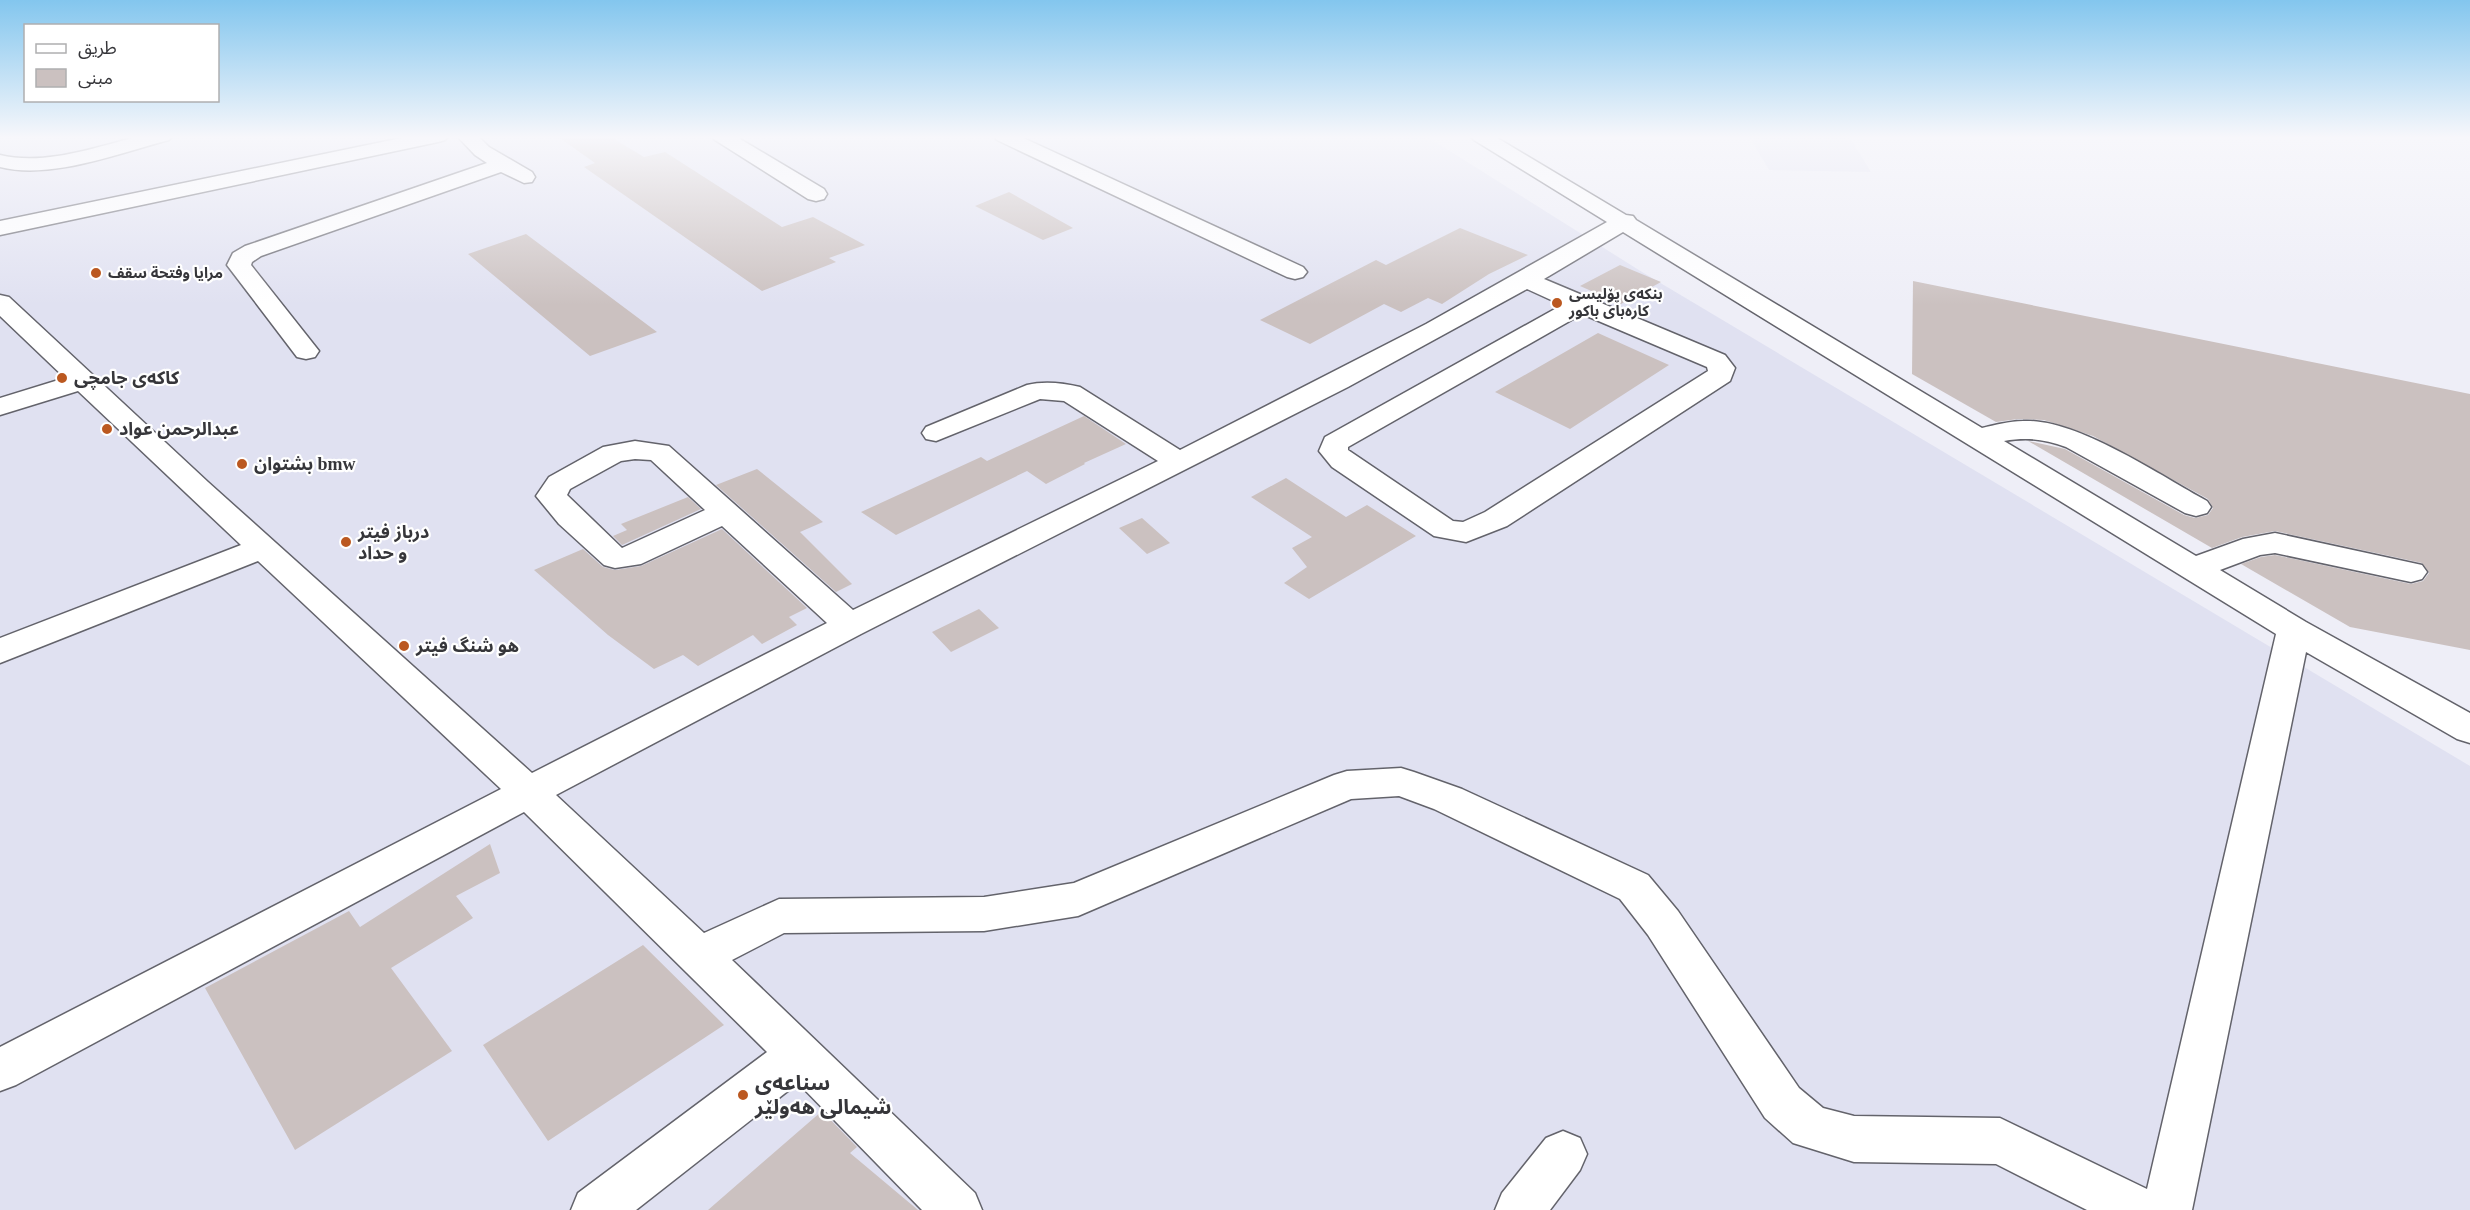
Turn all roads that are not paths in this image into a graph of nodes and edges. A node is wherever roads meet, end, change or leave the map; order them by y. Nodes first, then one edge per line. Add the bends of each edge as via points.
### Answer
1 (167, 192) edge
2 (422, 192) edge
3 (1132, 192) edge
4 (1577, 192) edge
5 (1625, 221) junction
6 (0, 228) edge
7 (1295, 272) dead end
8 (1528, 280) junction
9 (1581, 305) junction
10 (8, 319) edge
11 (306, 351) dead end
12 (83, 381) junction
13 (0, 407) edge
14 (936, 433) dead end
15 (1978, 437) junction
16 (1180, 462) junction
17 (2196, 507) dead end
18 (726, 513) junction
19 (261, 548) junction
20 (2193, 569) junction
21 (2411, 572) dead end
22 (849, 626) junction
23 (2294, 630) junction
24 (0, 651) edge
25 (2470, 730) edge
26 (530, 793) junction
27 (701, 955) junction
28 (799, 1055) junction
29 (0, 1070) edge
30 (1563, 1154) dead end
31 (596, 1210) edge
32 (957, 1210) edge
33 (1520, 1210) edge
34 (2138, 1210) edge
35 (2167, 1210) edge

1 - 6 street
2 - 11 street via 241,258 239,265
3 - 7 street
4 - 5 street
5 - 8 street
5 - 15 street
8 - 9 street
8 - 16 street
9 - 9 street via 1716,361 1722,368 1721,375 1496,519 1466,532 1445,530 1333,451 1335,443
10 - 12 street
12 - 13 street
12 - 19 street
14 - 16 street via 1037,391 1070,393
15 - 17 street via 2023,429 2054,432
15 - 20 street
16 - 22 street
18 - 18 street via 659,452 614,453 559,483 551,496 615,558 630,557
18 - 22 street
19 - 24 street
19 - 26 street
20 - 21 street via 2254,546 2275,543
20 - 23 street
22 - 26 street
23 - 25 street
23 - 35 street
26 - 27 street
26 - 29 street
27 - 28 street
27 - 34 street via 779,916 984,914 1078,899 1347,784 1401,782 1448,799 1634,887 1663,923 1782,1102 1810,1127 1854,1139 2000,1141
28 - 31 street
28 - 32 street
30 - 33 street

